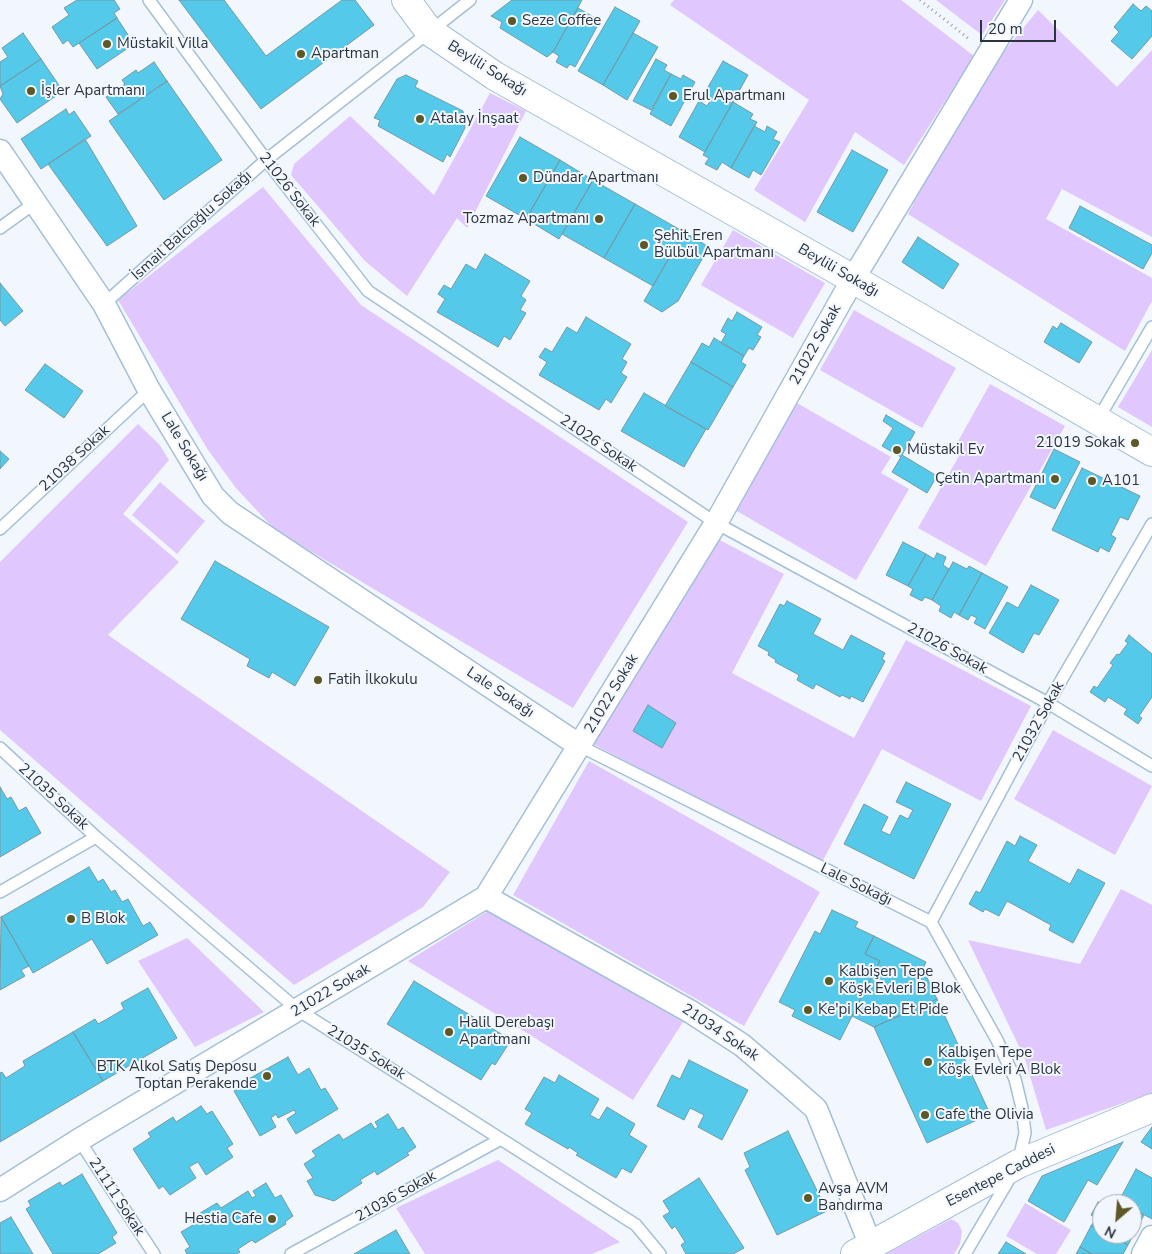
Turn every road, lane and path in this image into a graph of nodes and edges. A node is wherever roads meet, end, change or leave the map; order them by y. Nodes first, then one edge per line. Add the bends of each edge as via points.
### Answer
1 (149, 0) edge
2 (406, 0) edge
3 (470, 0) edge
4 (920, 0) edge
5 (1022, 0) edge
6 (429, 31) junction
7 (987, 54) junction
8 (0, 151) edge
9 (266, 160) junction
10 (36, 202) junction
11 (0, 228) edge
12 (853, 279) junction
13 (104, 304) junction
14 (1152, 327) edge
15 (150, 390) junction
16 (1097, 421) junction
17 (1152, 452) edge
18 (716, 523) junction
19 (1152, 524) edge
20 (0, 529) edge
21 (1048, 703) junction
22 (580, 746) junction
23 (0, 748) edge
24 (1152, 766) edge
25 (96, 837) junction
26 (0, 892) edge
27 (486, 897) junction
28 (931, 922) junction
29 (298, 1010) junction
30 (1152, 1108) edge
31 (501, 1139) junction
32 (79, 1140) junction
33 (1018, 1164) junction
34 (0, 1190) edge
35 (1152, 1237) edge
36 (863, 1250) edge
37 (154, 1254) edge
38 (291, 1254) edge
39 (660, 1254) edge
40 (966, 1254) edge
41 (1142, 1254) edge

1 - 9 lane, 21026 Sokak
2 - 6 street, Beylili Sokağı
3 - 6 lane, İsmail Balcıoğlu Sokağı
4 - 7 path
5 - 7 street, 21022 Sokak
6 - 9 lane, İsmail Balcıoğlu Sokağı
6 - 12 street, Beylili Sokağı via 495,76
7 - 12 street, 21022 Sokak
8 - 10 street, Lale Sokağı
9 - 13 lane, İsmail Balcıoğlu Sokağı
9 - 18 lane, 21026 Sokak via 368,291
10 - 11 lane
10 - 13 street, Lale Sokağı
12 - 16 street, Beylili Sokağı
12 - 18 street, 21022 Sokak
13 - 15 street, Lale Sokağı
14 - 16 lane
15 - 20 lane, 21038 Sokak
15 - 22 street, Lale Sokağı via 199,475 230,513
16 - 17 street, Beylili Sokağı
18 - 21 lane, 21026 Sokak
18 - 22 street, 21022 Sokak
19 - 21 lane, 21032 Sokak
21 - 24 lane, 21026 Sokak
21 - 28 lane, 21032 Sokak
22 - 27 street, 21022 Sokak
22 - 28 lane, Lale Sokağı
23 - 25 lane, 21035 Sokak
25 - 26 lane
25 - 29 lane, 21035 Sokak
27 - 29 street, 21022 Sokak
27 - 36 street, 21034 Sokak via 691,1012 742,1045 816,1109
28 - 33 lane via 997,1040 1015,1079 1026,1133
29 - 31 lane, 21035 Sokak
29 - 32 street, 21022 Sokak
30 - 33 street, Esentepe Caddesi
31 - 38 lane, 21036 Sokak
31 - 39 lane, 21035 Sokak via 636,1225
32 - 34 street, 21022 Sokak
32 - 37 lane, 21111 Sokak
33 - 36 street, Esentepe Caddesi
33 - 40 lane
35 - 41 street

